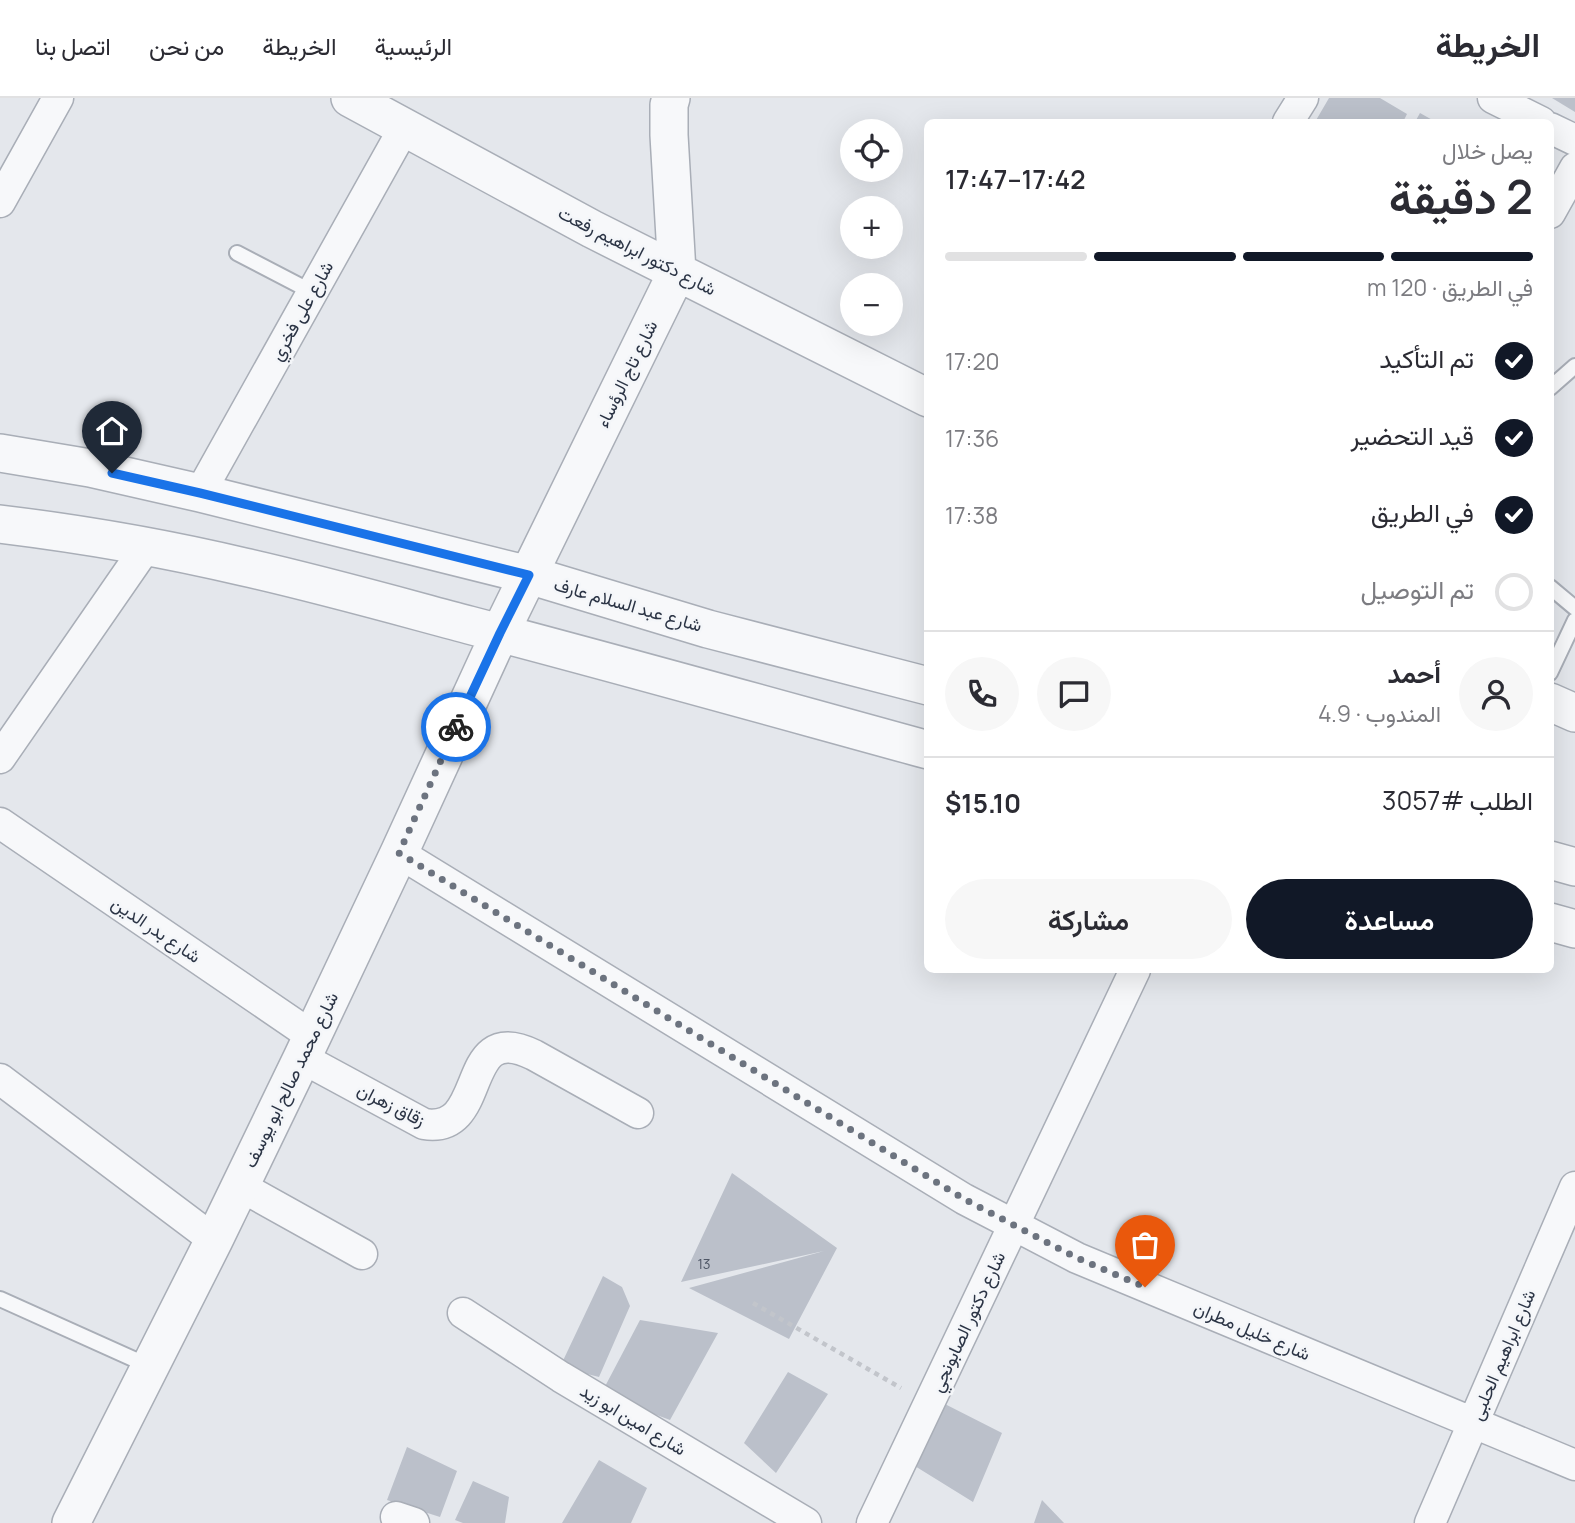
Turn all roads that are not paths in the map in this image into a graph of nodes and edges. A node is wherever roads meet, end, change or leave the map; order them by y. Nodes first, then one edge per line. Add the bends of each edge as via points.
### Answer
1 (350, 98) edge
2 (671, 98) edge
3 (1303, 98) edge
4 (1493, 98) edge
5 (53, 100) edge
6 (1290, 119) edge
7 (1535, 119) edge
8 (404, 128) junction
9 (1554, 130) edge
10 (1575, 140) edge
11 (1575, 167) edge
12 (0, 202) edge
13 (1554, 206) edge
14 (237, 253) dead end
15 (677, 272) junction
16 (312, 292) junction
17 (1575, 366) edge
18 (1554, 384) edge
19 (924, 396) edge
20 (0, 453) edge
21 (200, 493) junction
22 (0, 524) edge
23 (146, 547) junction
24 (529, 575) junction
25 (1554, 590) edge
26 (1575, 608) edge
27 (1575, 620) edge
28 (500, 633) junction
29 (1554, 665) edge
30 (924, 685) edge
31 (1554, 704) edge
32 (1575, 713) edge
33 (924, 749) edge
34 (0, 758) edge
35 (0, 823) edge
36 (399, 853) junction
37 (1554, 861) edge
38 (1575, 867) edge
39 (1554, 923) edge
40 (1575, 929) edge
41 (1134, 973) edge
42 (307, 1047) junction
43 (0, 1079) edge
44 (638, 1113) dead end
45 (240, 1186) junction
46 (1575, 1187) edge
47 (1014, 1226) junction
48 (214, 1240) junction
49 (362, 1254) dead end
50 (0, 1299) edge
51 (463, 1313) dead end
52 (150, 1366) junction
53 (1474, 1423) junction
54 (1575, 1465) edge
55 (71, 1523) edge
56 (806, 1523) edge
57 (872, 1523) edge
58 (1430, 1523) edge

1 - 8 street, شارع دكتور ابراهيم رفعت
2 - 15 street, شارع تاج الرؤساء
3 - 6 street
4 - 7 street
5 - 12 street
8 - 15 street, شارع دكتور ابراهيم رفعت
8 - 16 street, شارع على فخري
9 - 10 street
11 - 13 street
14 - 16 lane
15 - 19 street, شارع دكتور ابراهيم رفعت
15 - 24 street, شارع تاج الرؤساء
16 - 21 street, شارع على فخري
17 - 18 lane
20 - 21 street, شارع عبد السلام عارف
21 - 24 street, شارع عبد السلام عارف
22 - 23 street
23 - 28 street via 268,572
23 - 34 street
24 - 28 street, شارع تاج الرؤساء
24 - 30 street, شارع عبد السلام عارف via 708,629
25 - 26 lane
27 - 29 lane
28 - 33 street
28 - 36 street, شارع محمد صالح ابو يوسف
31 - 32 street
35 - 42 street, شارع بدر الدين
36 - 42 street, شارع محمد صالح ابو يوسف
36 - 47 street, شارع خليل مطران
37 - 38 street
39 - 40 street
41 - 47 street, شارع دكتور الصابونجي
42 - 44 street, زقاق زهران via 424,1124 453,1120 486,1058 503,1048 534,1055
42 - 45 street, شارع محمد صالح ابو يوسف
43 - 48 street
45 - 48 street, شارع محمد صالح ابو يوسف
45 - 49 street
46 - 53 street, شارع ابراهيم الحلبى
47 - 53 street, شارع خليل مطران via 1088,1263
47 - 57 street, شارع دكتور الصابونجي
48 - 52 street, شارع محمد صالح ابو يوسف
50 - 52 lane
51 - 56 street, شارع امين ابو زيد
52 - 55 street, شارع محمد صالح ابو يوسف
53 - 54 street, شارع خليل مطران
53 - 58 street, شارع ابراهيم الحلبى

